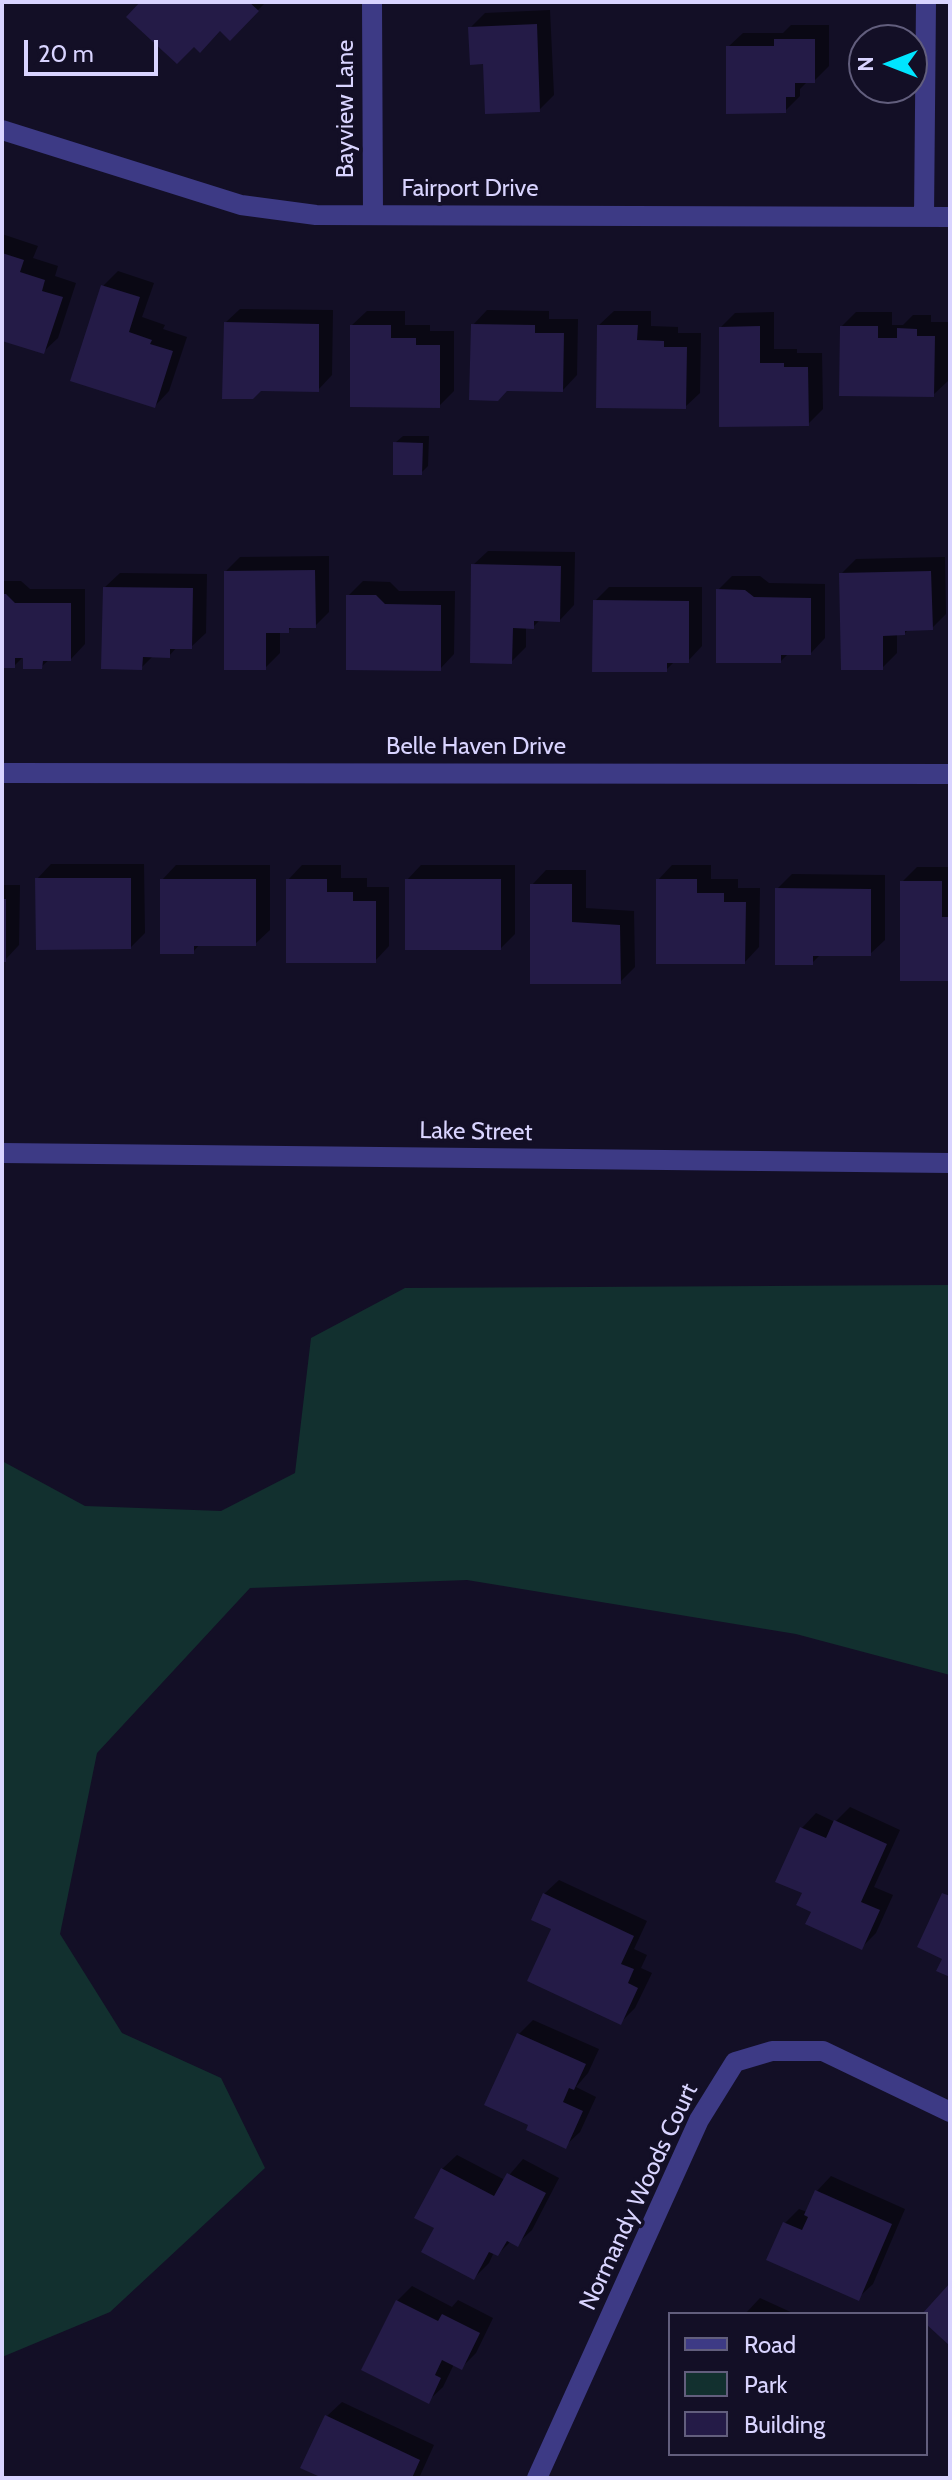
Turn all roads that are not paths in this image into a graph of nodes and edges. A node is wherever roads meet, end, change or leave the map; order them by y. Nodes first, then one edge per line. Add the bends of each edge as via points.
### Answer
1 (372, 2) edge
2 (926, 2) edge
3 (2, 130) edge
4 (373, 215) junction
5 (924, 217) junction
6 (950, 217) edge
7 (2, 773) edge
8 (950, 774) edge
9 (2, 1153) edge
10 (950, 1163) edge
11 (950, 2112) edge
12 (537, 2478) edge

1 - 4 street, Bayview Lane
2 - 5 street
3 - 4 street, Fairport Drive via 241,205 316,215
4 - 5 street, Fairport Drive
5 - 6 street, Fairport Drive
7 - 8 street, Belle Haven Drive
9 - 10 street, Lake Street
11 - 12 street, Normandy Woods Court via 823,2051 772,2051 735,2062 699,2120

